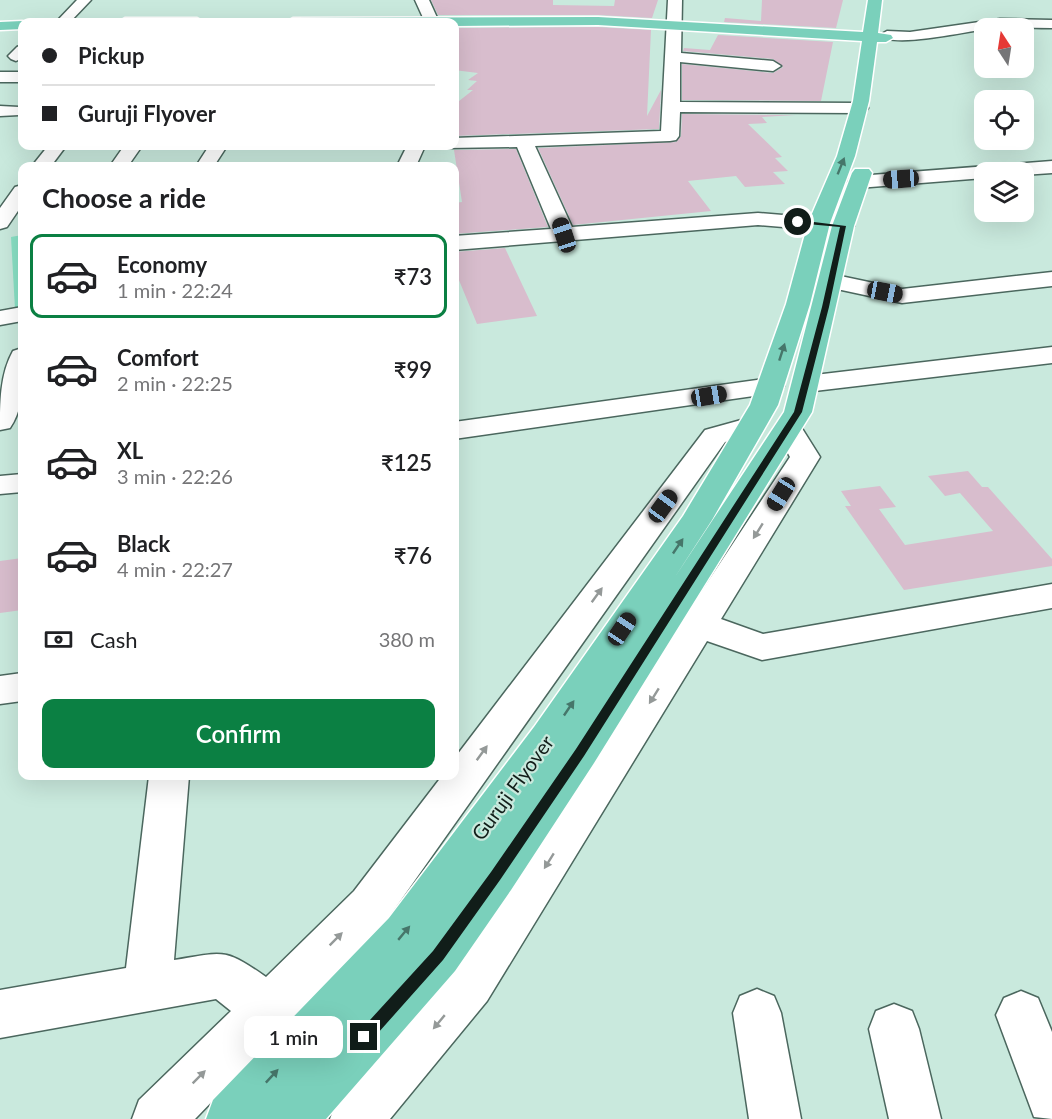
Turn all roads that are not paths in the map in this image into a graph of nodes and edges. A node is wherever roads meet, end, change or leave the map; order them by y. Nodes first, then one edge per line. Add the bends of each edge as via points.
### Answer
1 (84, 0) edge
2 (422, 0) edge
3 (675, 0) edge
4 (876, 0) edge
5 (891, 0) edge
6 (67, 18) edge
7 (429, 18) edge
8 (459, 22) edge
9 (1052, 24) edge
10 (18, 25) edge
11 (674, 25) junction
12 (0, 26) edge
13 (881, 37) junction
14 (18, 54) edge
15 (0, 57) edge
16 (673, 57) junction
17 (773, 66) dead end
18 (0, 77) edge
19 (18, 77) edge
20 (671, 107) junction
21 (705, 107) junction
22 (720, 122) dead end
23 (862, 124) junction
24 (830, 128) dead end
25 (524, 142) junction
26 (459, 144) edge
27 (54, 150) edge
28 (867, 158) dead end
29 (44, 162) edge
30 (1052, 167) edge
31 (858, 182) junction
32 (18, 183) edge
33 (0, 185) edge
34 (18, 197) edge
35 (0, 223) edge
36 (819, 223) junction
37 (843, 226) junction
38 (564, 235) junction
39 (459, 243) edge
40 (1052, 279) edge
41 (831, 281) junction
42 (18, 315) edge
43 (0, 318) edge
44 (1052, 355) edge
45 (18, 368) edge
46 (806, 384) junction
47 (771, 386) junction
48 (0, 422) edge
49 (459, 430) edge
50 (761, 441) junction
51 (18, 484) edge
52 (0, 486) edge
53 (1049, 601) edge
54 (699, 625) junction
55 (18, 688) edge
56 (0, 690) edge
57 (169, 780) edge
58 (148, 988) junction
59 (267, 1008) junction
60 (757, 1013) dead end
61 (0, 1014) edge
62 (1021, 1015) dead end
63 (894, 1029) dead end
64 (1052, 1099) edge
65 (158, 1119) edge
66 (232, 1119) edge
67 (291, 1119) edge
68 (356, 1119) edge
69 (775, 1119) edge
70 (915, 1119) edge

1 - 6 street
2 - 7 street
3 - 11 street
4 - 13 main road
5 - 13 main road
8 - 11 main road
9 - 13 street via 1000,23
10 - 12 main road
11 - 13 main road
11 - 16 street
13 - 23 main road
13 - 23 main road via 880,103
14 - 15 street
16 - 17 street
16 - 20 street
18 - 19 street
20 - 21 street
20 - 25 street via 670,136
21 - 22 street
21 - 23 street
23 - 24 street
36 -> 23 main road
25 - 26 street
25 - 38 street via 554,204
27 - 29 street
28 - 31 main road
30 - 31 street
31 - 37 main road
32 - 33 street
34 - 35 street
36 - 37 street
36 - 38 street via 758,219
47 -> 36 main road
37 - 41 main road
38 - 39 street
40 - 41 street via 902,296
41 - 46 main road
42 - 43 street
44 - 46 street
45 - 48 street
46 - 50 main road via 798,412
47 - 49 street
47 - 50 main road via 764,405
50 -> 54 street via 805,457
59 -> 50 street via 370,906 715,436
66 -> 50 main road, Guruji Flyover via 405,933 548,738 696,520
50 - 67 main road, Guruji Flyover via 580,752 483,893 438,955
51 - 52 street
53 - 54 street via 762,647
54 -> 68 street via 470,985
55 - 56 street
57 - 58 street
58 - 59 street via 223,975
58 - 61 street
65 -> 59 street
60 - 69 street
62 - 64 street
63 - 70 street

